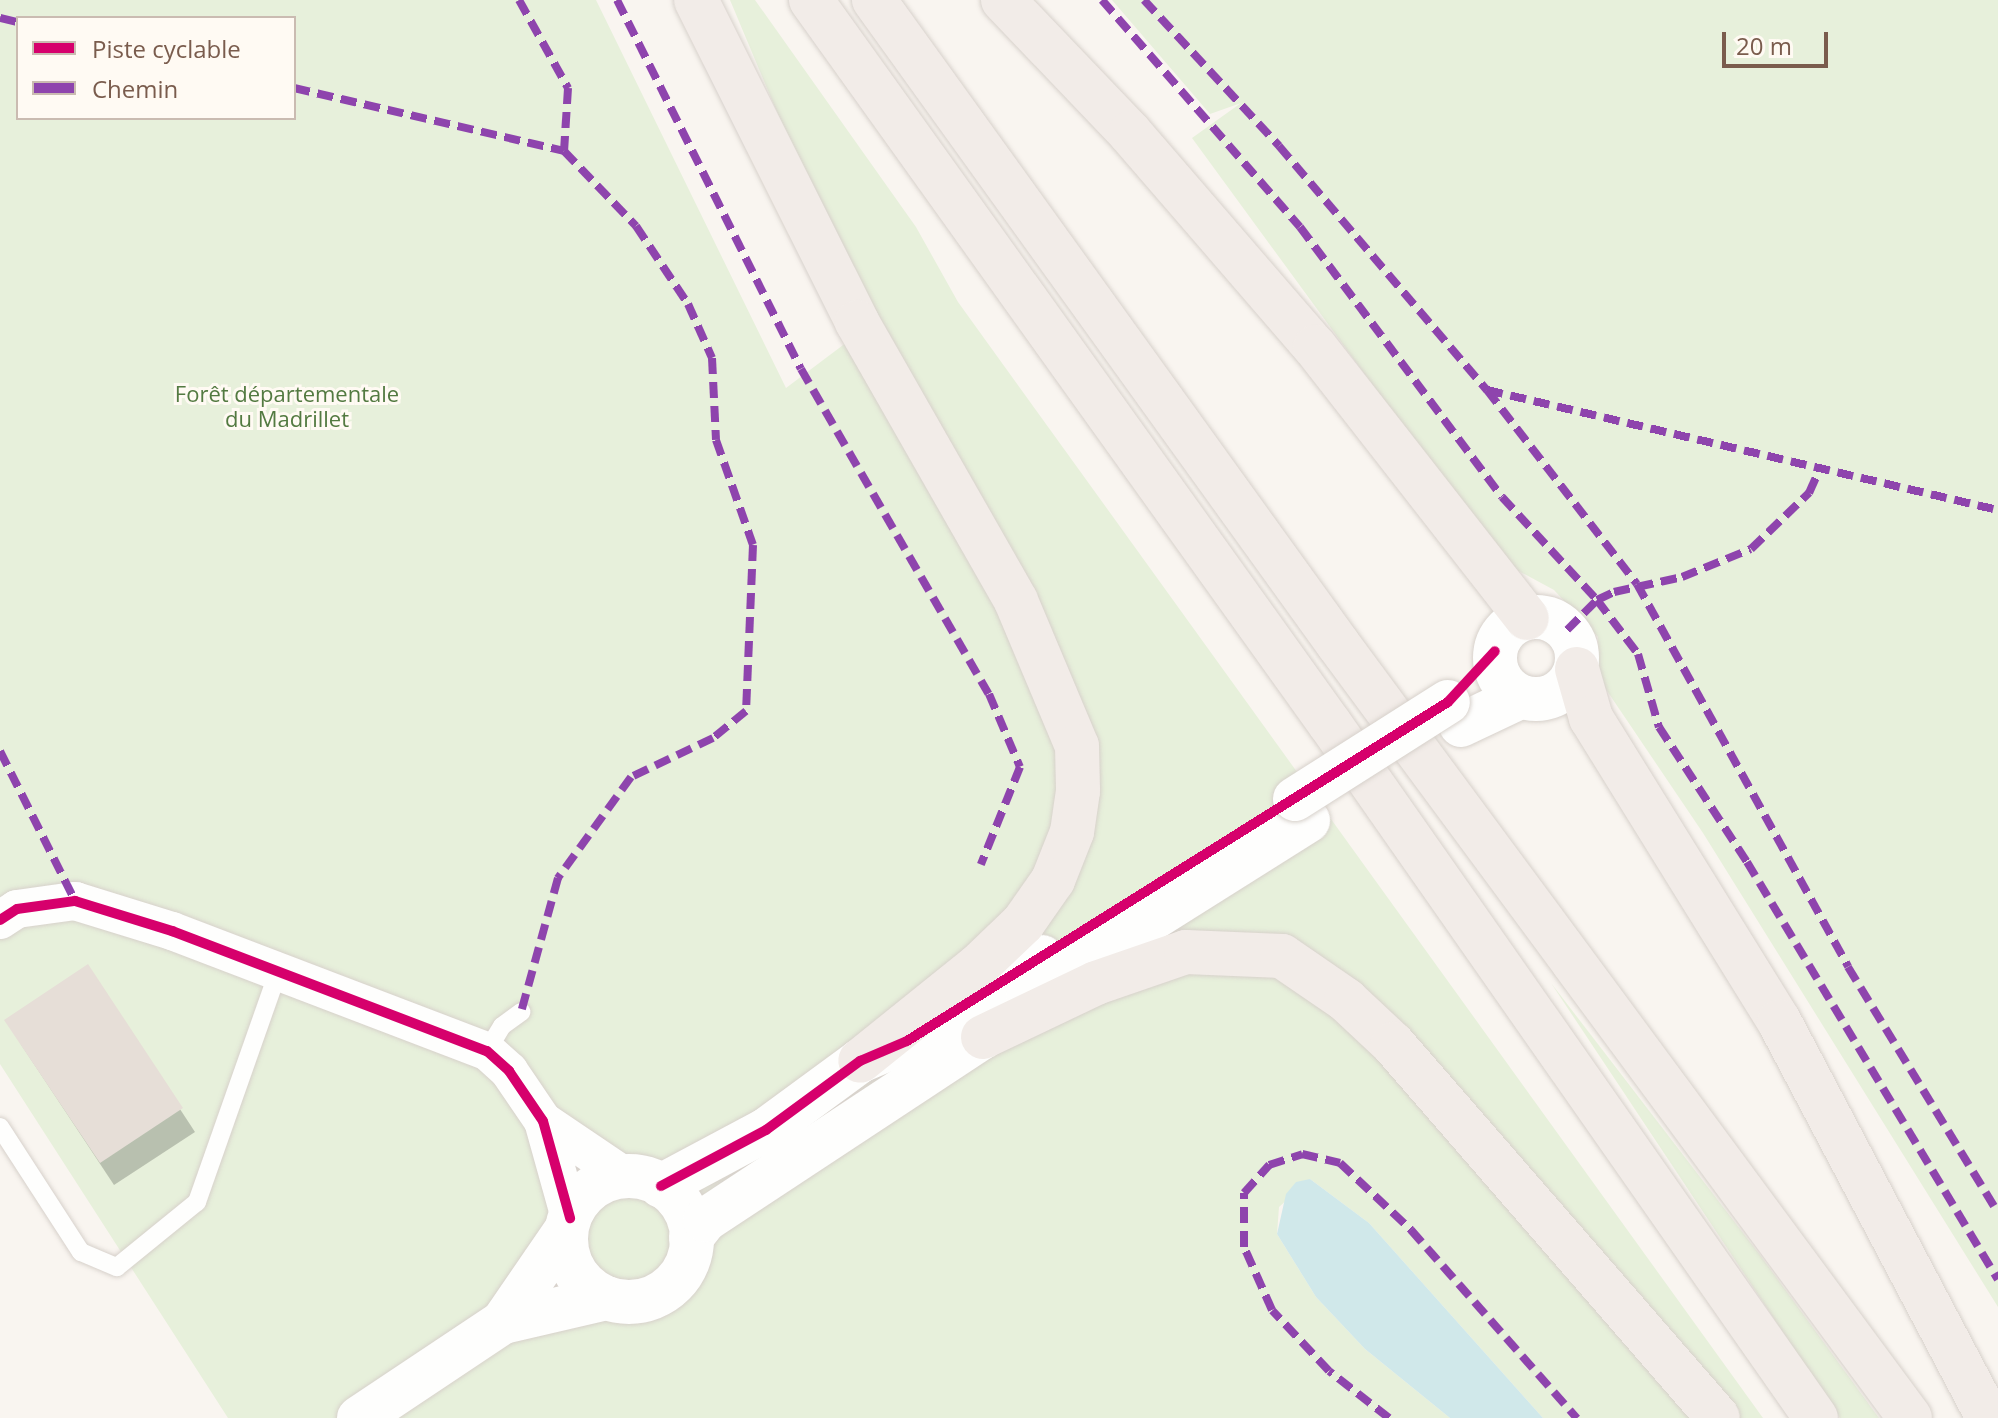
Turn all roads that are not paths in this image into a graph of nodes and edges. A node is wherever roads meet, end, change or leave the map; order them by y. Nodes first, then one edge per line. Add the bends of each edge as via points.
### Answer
1 (696, 0) edge
2 (811, 0) edge
3 (874, 0) edge
4 (1003, 0) edge
5 (1527, 618) junction
6 (1495, 651) junction
7 (1577, 669) junction
8 (1520, 697) junction
9 (1454, 714) junction
10 (1301, 810) junction
11 (0, 920) edge
12 (278, 972) junction
13 (521, 1012) dead end
14 (983, 1037) junction
15 (487, 1051) junction
16 (860, 1061) junction
17 (543, 1121) junction
18 (0, 1127) edge
19 (644, 1182) junction
20 (568, 1224) junction
21 (691, 1238) junction
22 (606, 1298) junction
23 (503, 1322) junction
24 (359, 1418) edge
25 (1718, 1418) edge
26 (1816, 1418) edge
27 (1910, 1418) edge
28 (1988, 1418) edge

1 - 16 highway via 857,322 1016,601 1077,746 1072,832 1053,880 1023,923 978,966
2 - 26 highway via 1330,724
3 - 27 highway via 1338,644
4 - 5 highway via 1130,133 1315,347
5 - 6 street via 1507,629
5 - 7 street via 1542,617 1567,630 1578,655
6 - 8 street via 1500,678
6 - 9 street
7 - 8 street via 1571,682 1548,698
7 - 28 highway via 1591,718 1779,1021
8 - 9 street
9 - 10 street, bridge
10 - 14 street via 1028,997
10 - 16 street via 907,1041
11 - 12 street via 17,909 75,901
12 - 15 street
12 - 18 lane via 197,1202 117,1267 81,1252
13 - 15 lane via 502,1026
14 - 21 street via 705,1220
14 - 25 highway via 1096,983 1186,952 1282,956 1346,1000 1393,1044
15 - 17 street via 509,1071
16 - 19 street via 766,1130
17 - 19 street
17 - 20 street
19 - 20 street via 591,1189
19 - 21 street via 680,1203
20 - 22 street via 574,1271
20 - 23 street
21 - 22 street via 683,1270 660,1294 628,1302
22 - 23 street
23 - 24 street

